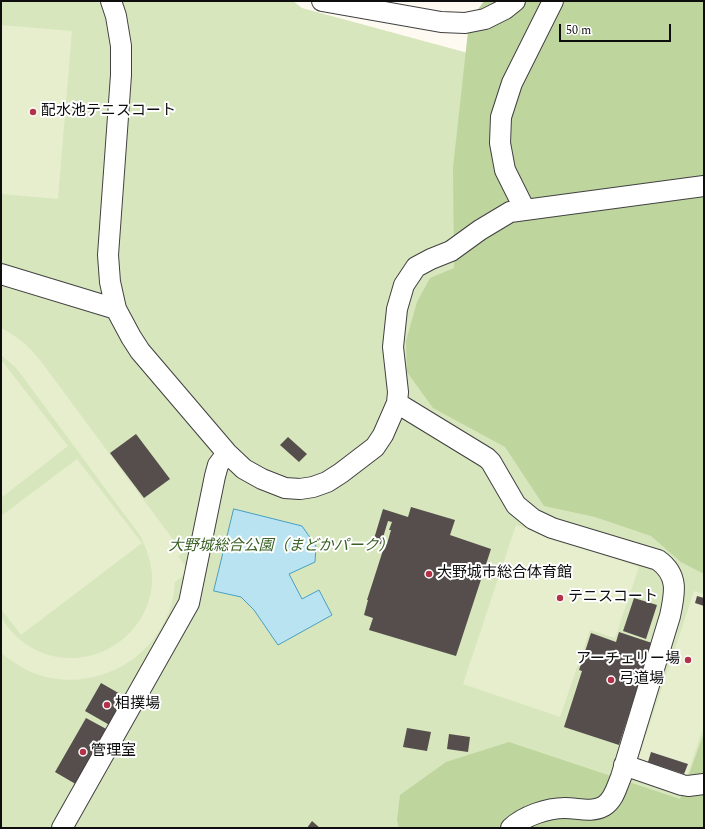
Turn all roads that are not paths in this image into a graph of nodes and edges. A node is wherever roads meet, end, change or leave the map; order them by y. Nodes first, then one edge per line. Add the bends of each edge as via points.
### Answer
1 (111, 1) edge
2 (322, 1) edge
3 (515, 1) edge
4 (552, 1) edge
5 (704, 186) edge
6 (525, 210) junction
7 (1, 274) edge
8 (116, 309) junction
9 (397, 403) junction
10 (227, 453) junction
11 (624, 765) junction
12 (704, 784) edge
13 (62, 828) edge
14 (511, 828) edge

1 - 8 street via 121,46 108,255
2 - 3 street via 441,22 464,23 485,19
4 - 6 street via 512,83 500,117 504,170
5 - 6 street
6 - 9 street via 510,212 451,251 416,267 404,285 397,309 393,347
7 - 8 street
8 - 10 street via 140,351
9 - 10 street via 375,447 327,482 300,489 285,488 262,479
9 - 11 street via 487,458 516,504 533,519 552,528 658,560 671,573 674,598 670,616
10 - 13 street via 218,465 215,476 189,603
11 - 12 street via 682,785
11 - 14 street via 614,795 605,806 593,810 555,808 532,814

